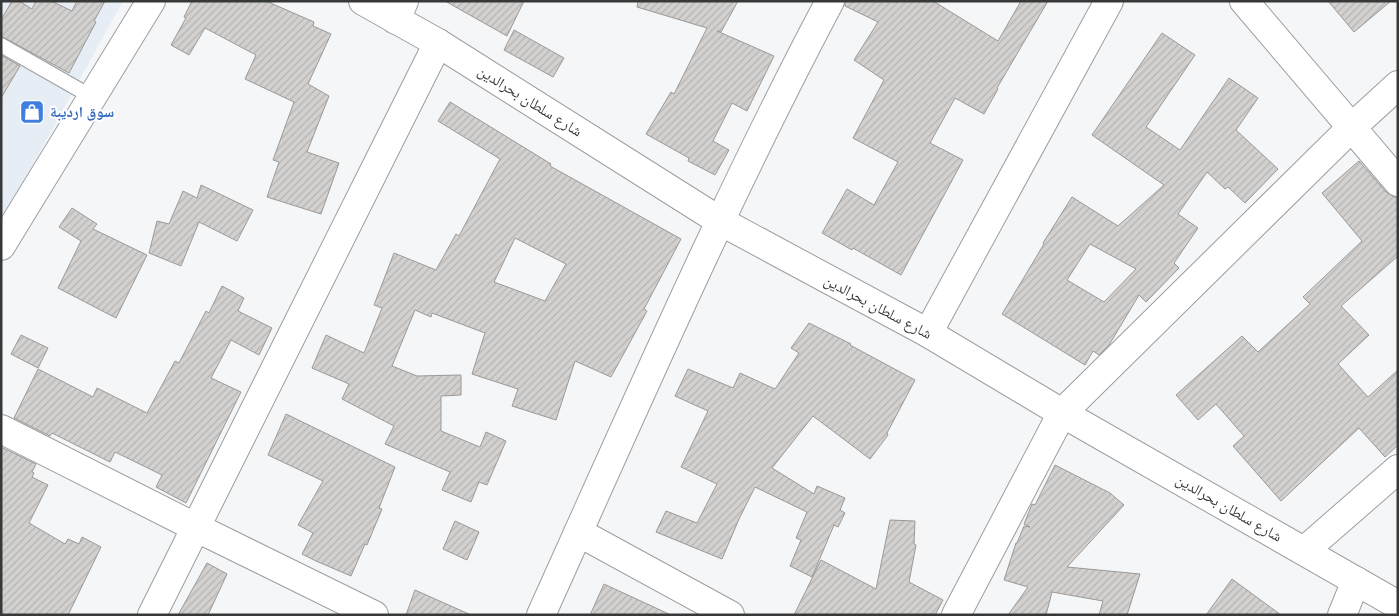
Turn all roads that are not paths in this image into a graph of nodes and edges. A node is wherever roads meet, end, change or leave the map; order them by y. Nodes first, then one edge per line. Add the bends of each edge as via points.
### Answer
1 (150, 1) edge
2 (363, 1) edge
3 (830, 1) edge
4 (1108, 1) edge
5 (1244, 1) edge
6 (400, 11) edge
7 (438, 43) junction
8 (1, 45) edge
9 (1398, 85) edge
10 (92, 97) junction
11 (1351, 128) junction
12 (1398, 182) edge
13 (720, 221) junction
14 (1, 246) edge
15 (928, 333) junction
16 (1062, 413) junction
17 (1, 429) edge
18 (1398, 469) edge
19 (195, 527) junction
20 (578, 532) junction
21 (1304, 551) junction
22 (1356, 581) junction
23 (1398, 605) edge
24 (152, 615) edge
25 (374, 615) edge
26 (541, 615) edge
27 (730, 615) edge
28 (956, 615) edge
29 (1342, 615) edge

1 - 10 street
2 - 6 street, شارع سلطان بحرالدين
3 - 13 street
4 - 15 street
5 - 11 street
6 - 7 street, شارع سلطان بحرالدين
7 - 13 street, شارع سلطان بحرالدين
7 - 19 street
8 - 10 lane
9 - 11 street
10 - 14 street
11 - 12 street
11 - 16 street
13 - 15 street, شارع سلطان بحرالدين
13 - 20 street
15 - 16 street, شارع سلطان بحرالدين
16 - 21 street, شارع سلطان بحرالدين
16 - 28 street
17 - 19 street
18 - 21 street
19 - 24 street
19 - 25 street
20 - 26 street
20 - 27 street
21 - 22 street, شارع سلطان بحرالدين
22 - 23 street, شارع سلطان بحرالدين
22 - 29 street

